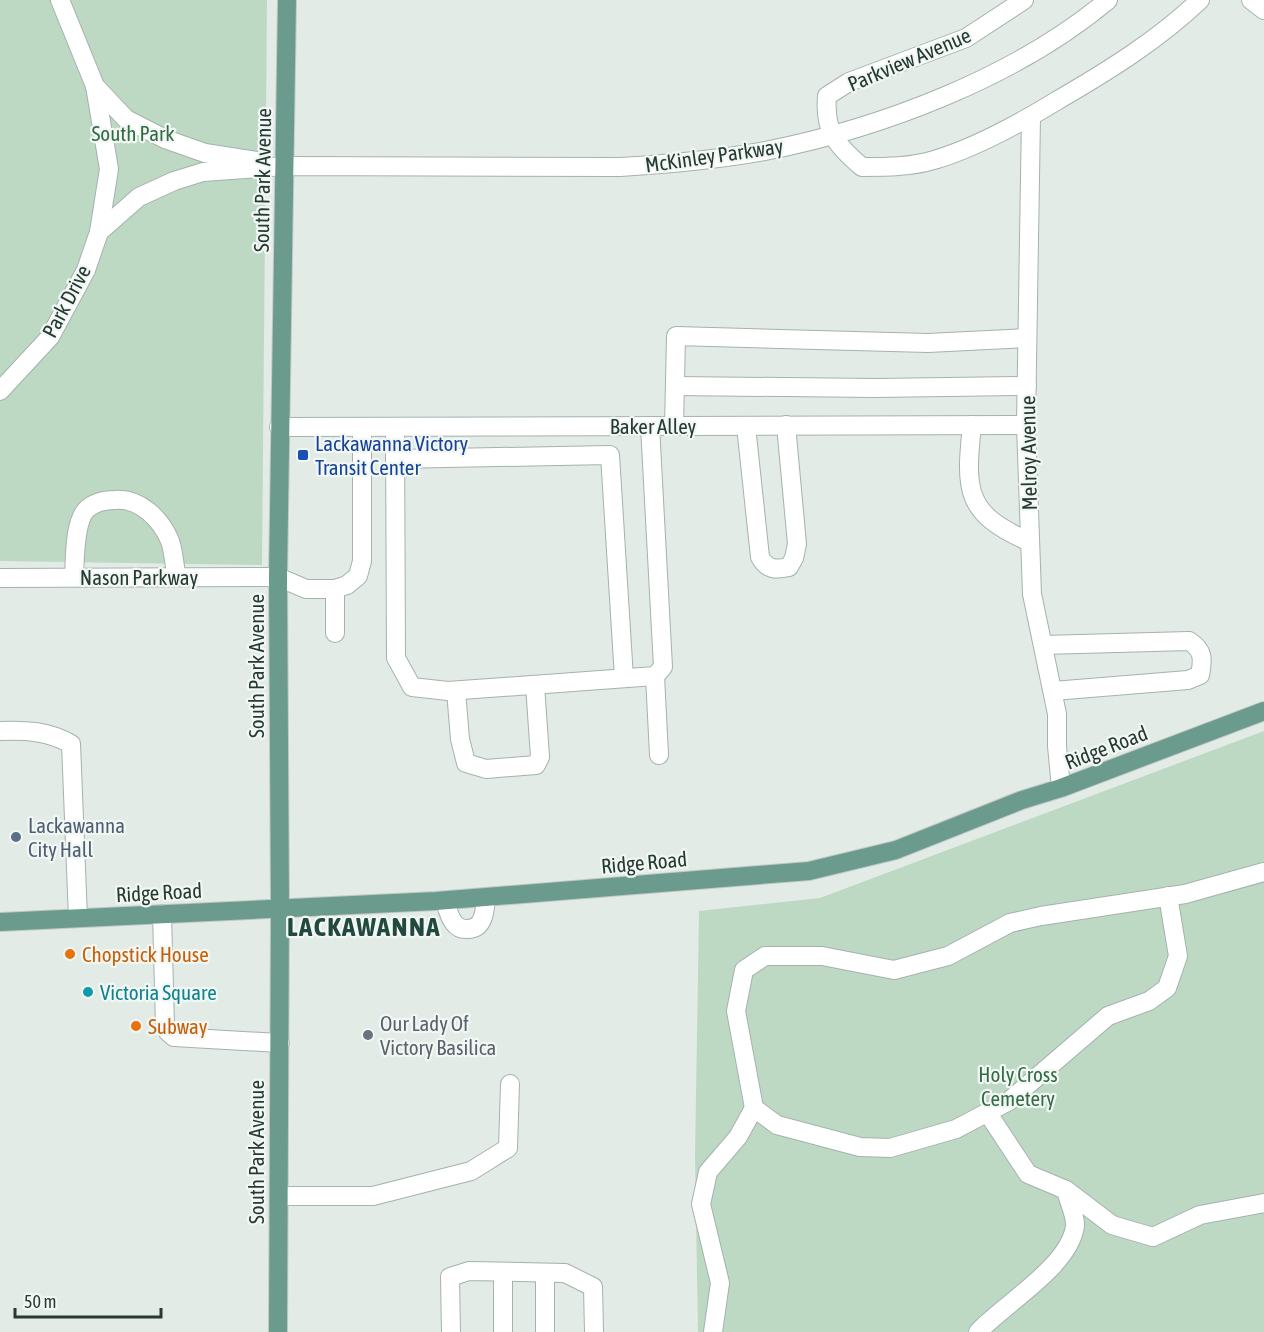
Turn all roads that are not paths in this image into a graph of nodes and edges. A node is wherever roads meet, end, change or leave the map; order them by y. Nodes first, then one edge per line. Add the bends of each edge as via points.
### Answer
1 (60, 0) edge
2 (287, 0) edge
3 (1024, 0) edge
4 (1108, 0) edge
5 (1200, 0) edge
6 (1251, 0) edge
7 (1264, 10) edge
8 (94, 86) junction
9 (1031, 116) junction
10 (832, 135) junction
11 (285, 166) junction
12 (99, 232) junction
13 (1028, 338) junction
14 (675, 386) junction
15 (1027, 386) junction
16 (0, 391) edge
17 (786, 425) junction
18 (972, 425) junction
19 (1026, 425) junction
20 (650, 426) junction
21 (674, 426) junction
22 (746, 426) junction
23 (279, 427) junction
24 (362, 427) junction
25 (395, 427) junction
26 (395, 459) junction
27 (1030, 542) junction
28 (74, 577) junction
29 (177, 577) junction
30 (278, 577) junction
31 (0, 578) edge
32 (335, 589) junction
33 (335, 633) dead end
34 (1043, 645) junction
35 (655, 676) junction
36 (624, 678) junction
37 (535, 685) junction
38 (456, 691) junction
39 (1053, 691) junction
40 (1264, 711) edge
41 (0, 730) edge
42 (659, 755) dead end
43 (1061, 788) junction
44 (1264, 872) edge
45 (1168, 896) junction
46 (486, 897) junction
47 (445, 901) junction
48 (280, 908) junction
49 (162, 914) junction
50 (78, 918) junction
51 (0, 922) edge
52 (280, 1043) junction
53 (510, 1084) dead end
54 (754, 1108) junction
55 (987, 1112) junction
56 (1066, 1190) junction
57 (279, 1196) junction
58 (1264, 1203) edge
59 (503, 1272) junction
60 (545, 1273) junction
61 (278, 1332) edge
62 (451, 1332) edge
63 (503, 1332) edge
64 (545, 1332) edge
65 (594, 1332) edge
66 (713, 1332) edge
67 (978, 1332) edge

1 - 8 street, Park Drive
2 - 11 main road, South Park Avenue
3 - 10 street, Parkview Avenue via 966,38 849,82 827,96 826,114
4 - 10 street, McKinley Parkway via 1053,40 994,74 921,105
5 - 9 street via 1116,66
6 - 7 street
8 - 11 street, Park Drive via 126,119 165,139 205,153
8 - 12 street, Park Drive via 109,169
9 - 10 street via 935,160 894,167 862,167 841,149
9 - 13 street, Melroy Avenue
10 - 11 street, McKinley Parkway via 766,151 674,164
11 - 12 street, Park Drive via 203,172 174,181 138,197
11 - 23 main road, South Park Avenue
12 - 16 street, Park Drive via 86,270 50,337
13 - 14 street via 928,343 676,336
13 - 15 street, Melroy Avenue
14 - 15 street
14 - 21 street
15 - 19 street, Melroy Avenue
17 - 18 street, Baker Alley
17 - 22 street, Baker Alley
17 - 22 street via 797,544 789,567 776,570 765,565 760,557
18 - 19 street, Baker Alley
18 - 27 street via 968,461 974,500 991,521
19 - 27 street, Melroy Avenue
20 - 21 street, Baker Alley
20 - 25 street, Baker Alley
20 - 35 street via 663,667
21 - 22 street, Baker Alley
23 - 24 street, Baker Alley
23 - 30 main road, South Park Avenue
24 - 25 street, Baker Alley
24 - 32 street via 362,561 358,576
25 - 26 street
26 - 36 street via 610,455
26 - 38 street via 396,658 412,687
27 - 34 street, Melroy Avenue via 1032,594
28 - 29 street, Nason Parkway
28 - 29 street via 78,528 84,511 100,501 123,499 141,505 162,525
28 - 31 street, Nason Parkway
29 - 30 street, Nason Parkway
30 - 32 street via 306,589
30 - 48 main road, South Park Avenue
32 - 33 street
34 - 39 street, Melroy Avenue
34 - 39 street via 1189,641 1202,654 1200,675 1188,680
35 - 36 street
35 - 42 street
36 - 37 street
37 - 38 street
37 - 38 street via 540,757 536,765 506,768 486,769 466,763
39 - 43 street, Melroy Avenue
40 - 43 main road, Ridge Road
41 - 50 street via 55,735 71,744
43 - 46 main road, Ridge Road via 896,850 809,871
44 - 45 street
45 - 54 street via 1010,923 948,956 894,970 822,956 765,956 744,970 736,1011
45 - 55 street via 1179,956 1167,988 1149,1001 1108,1016 1009,1101
46 - 47 main road, Ridge Road
46 - 47 street via 483,918 479,925 468,929 454,924
47 - 48 main road, Ridge Road
48 - 49 main road, Ridge Road
48 - 52 main road, South Park Avenue
49 - 50 main road, Ridge Road
49 - 52 street via 168,1032 174,1037
50 - 51 main road, Ridge Road
52 - 57 main road, South Park Avenue
53 - 57 street via 508,1148 471,1171 374,1196
54 - 55 street via 777,1125 870,1148 890,1148 956,1129
54 - 66 street via 738,1137 708,1172 701,1204 720,1283
55 - 56 street via 1028,1173
56 - 58 street via 1112,1226 1153,1237 1200,1215
56 - 67 street via 1075,1225 1067,1248 1029,1289
57 - 61 main road, South Park Avenue
59 - 60 street
59 - 62 street via 469,1271 450,1277
59 - 63 street
60 - 64 street
60 - 65 street via 565,1273 593,1287

